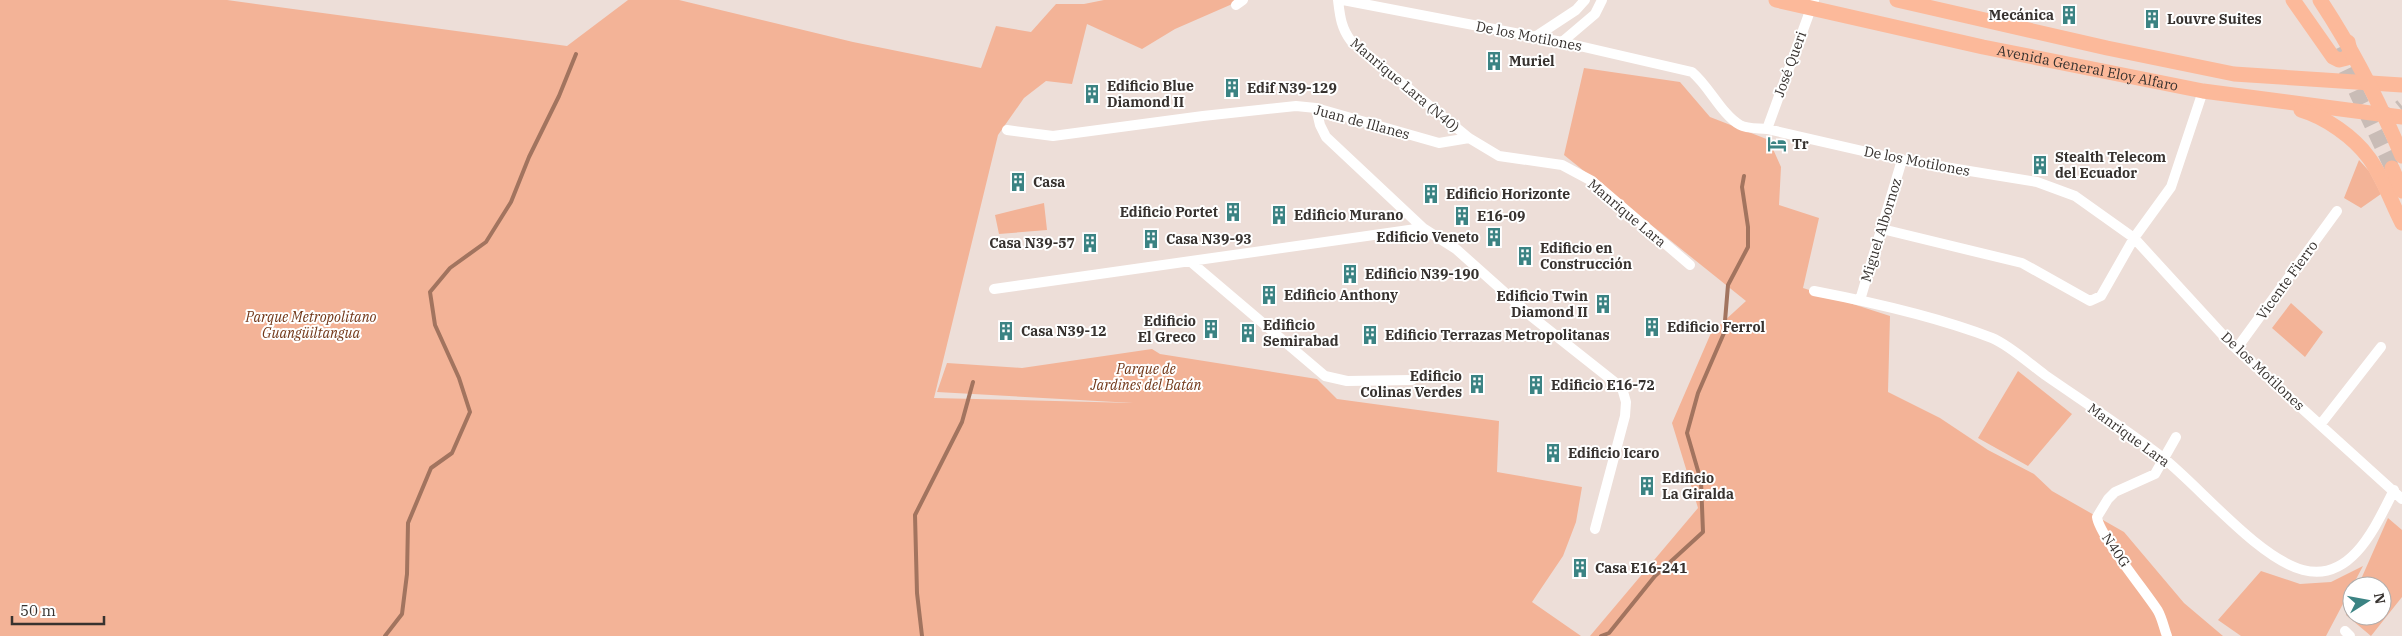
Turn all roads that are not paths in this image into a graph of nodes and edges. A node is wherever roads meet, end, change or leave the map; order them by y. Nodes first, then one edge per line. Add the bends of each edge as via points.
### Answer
1 (1338, 0) edge
2 (1343, 0) edge
3 (1585, 0) edge
4 (1602, 0) edge
5 (1776, 0) edge
6 (1896, 0) edge
7 (2293, 0) edge
8 (2303, 0) edge
9 (2320, 0) edge
10 (1812, 4) edge
11 (1987, 21) junction
12 (1535, 37) junction
13 (1562, 42) junction
14 (1983, 47) junction
15 (2338, 49) junction
16 (2300, 80) junction
17 (2370, 84) junction
18 (2402, 85) edge
19 (2203, 91) junction
20 (2275, 102) junction
21 (1316, 108) junction
22 (2385, 116) junction
23 (2402, 117) edge
24 (1766, 129) junction
25 (1008, 130) dead end
26 (1469, 138) junction
27 (2402, 156) edge
28 (1902, 160) junction
29 (2392, 168) tunnel mouth
30 (2402, 191) edge
31 (2337, 211) dead end
32 (2402, 223) edge
33 (1423, 228) junction
34 (1882, 228) junction
35 (2134, 238) junction
36 (1191, 262) junction
37 (1690, 265) dead end
38 (994, 289) dead end
39 (1814, 291) dead end
40 (1860, 300) junction
41 (2381, 347) dead end
42 (2237, 348) junction
43 (1412, 380) dead end
44 (2320, 425) junction
45 (2176, 437) dead end
46 (2163, 458) junction
47 (2394, 490) junction
48 (2402, 499) edge
49 (1595, 528) dead end
50 (2168, 636) edge

1 - 26 street, Manrique Lara (N40) via 1344,33 1351,41
2 - 12 street, De los Motilones
3 - 12 street via 1576,10
4 - 13 street via 1595,14
5 - 10 main road, Avenida General Eloy Alfaro
6 - 11 main road, Avenida General Eloy Alfaro
7 - 15 main road
8 - 15 main road
9 - 15 main road
10 - 14 main road, Avenida General Eloy Alfaro
10 - 24 street, José Queri
11 - 14 main road via 1977,26 1975,31
11 - 16 main road, Avenida General Eloy Alfaro via 2234,74
12 - 13 street, De los Motilones
13 - 24 street, De los Motilones via 1692,72 1739,124
14 - 19 main road, Avenida General Eloy Alfaro
15 - 16 main road via 2329,73
15 - 17 main road
16 - 17 main road, Avenida General Eloy Alfaro
17 - 18 main road, Avenida General Eloy Alfaro
17 - 22 main road
19 - 20 main road, Avenida General Eloy Alfaro
19 - 35 street via 2171,187
20 - 22 main road, Avenida General Eloy Alfaro
20 - 32 main road via 2318,117 2361,148 2370,159
21 - 25 street, Juan de Illanes via 1296,106 1053,136
21 - 26 street, Juan de Illanes via 1439,142
21 - 33 street via 1326,137
22 - 23 main road, Avenida General Eloy Alfaro
22 - 27 main road
24 - 28 street, De los Motilones
26 - 37 street, Manrique Lara via 1499,156 1562,165 1592,180
28 - 34 street, Miguel Albornoz
28 - 35 street, De los Motilones via 2037,182 2075,196
29 - 30 main road
31 - 42 street, Vicente Fierro
33 - 36 street
33 - 49 street via 1456,249 1531,316 1622,388 1625,416
34 - 35 street via 2022,263 2090,301 2101,296
34 - 40 street, Miguel Albornoz
35 - 42 street, De los Motilones
36 - 38 street
36 - 43 street via 1325,376 1347,381
39 - 40 street, Manrique Lara
40 - 46 street, Manrique Lara via 1994,339
41 - 44 street
42 - 44 street, De los Motilones
44 - 47 street, De los Motilones
45 - 46 street
46 - 47 street, Manrique Lara via 2256,542 2281,560 2303,570 2328,570 2351,558 2368,540
46 - 50 street, N40G via 2155,474 2115,492 2097,517 2108,539 2159,613
47 - 48 street, De los Motilones

